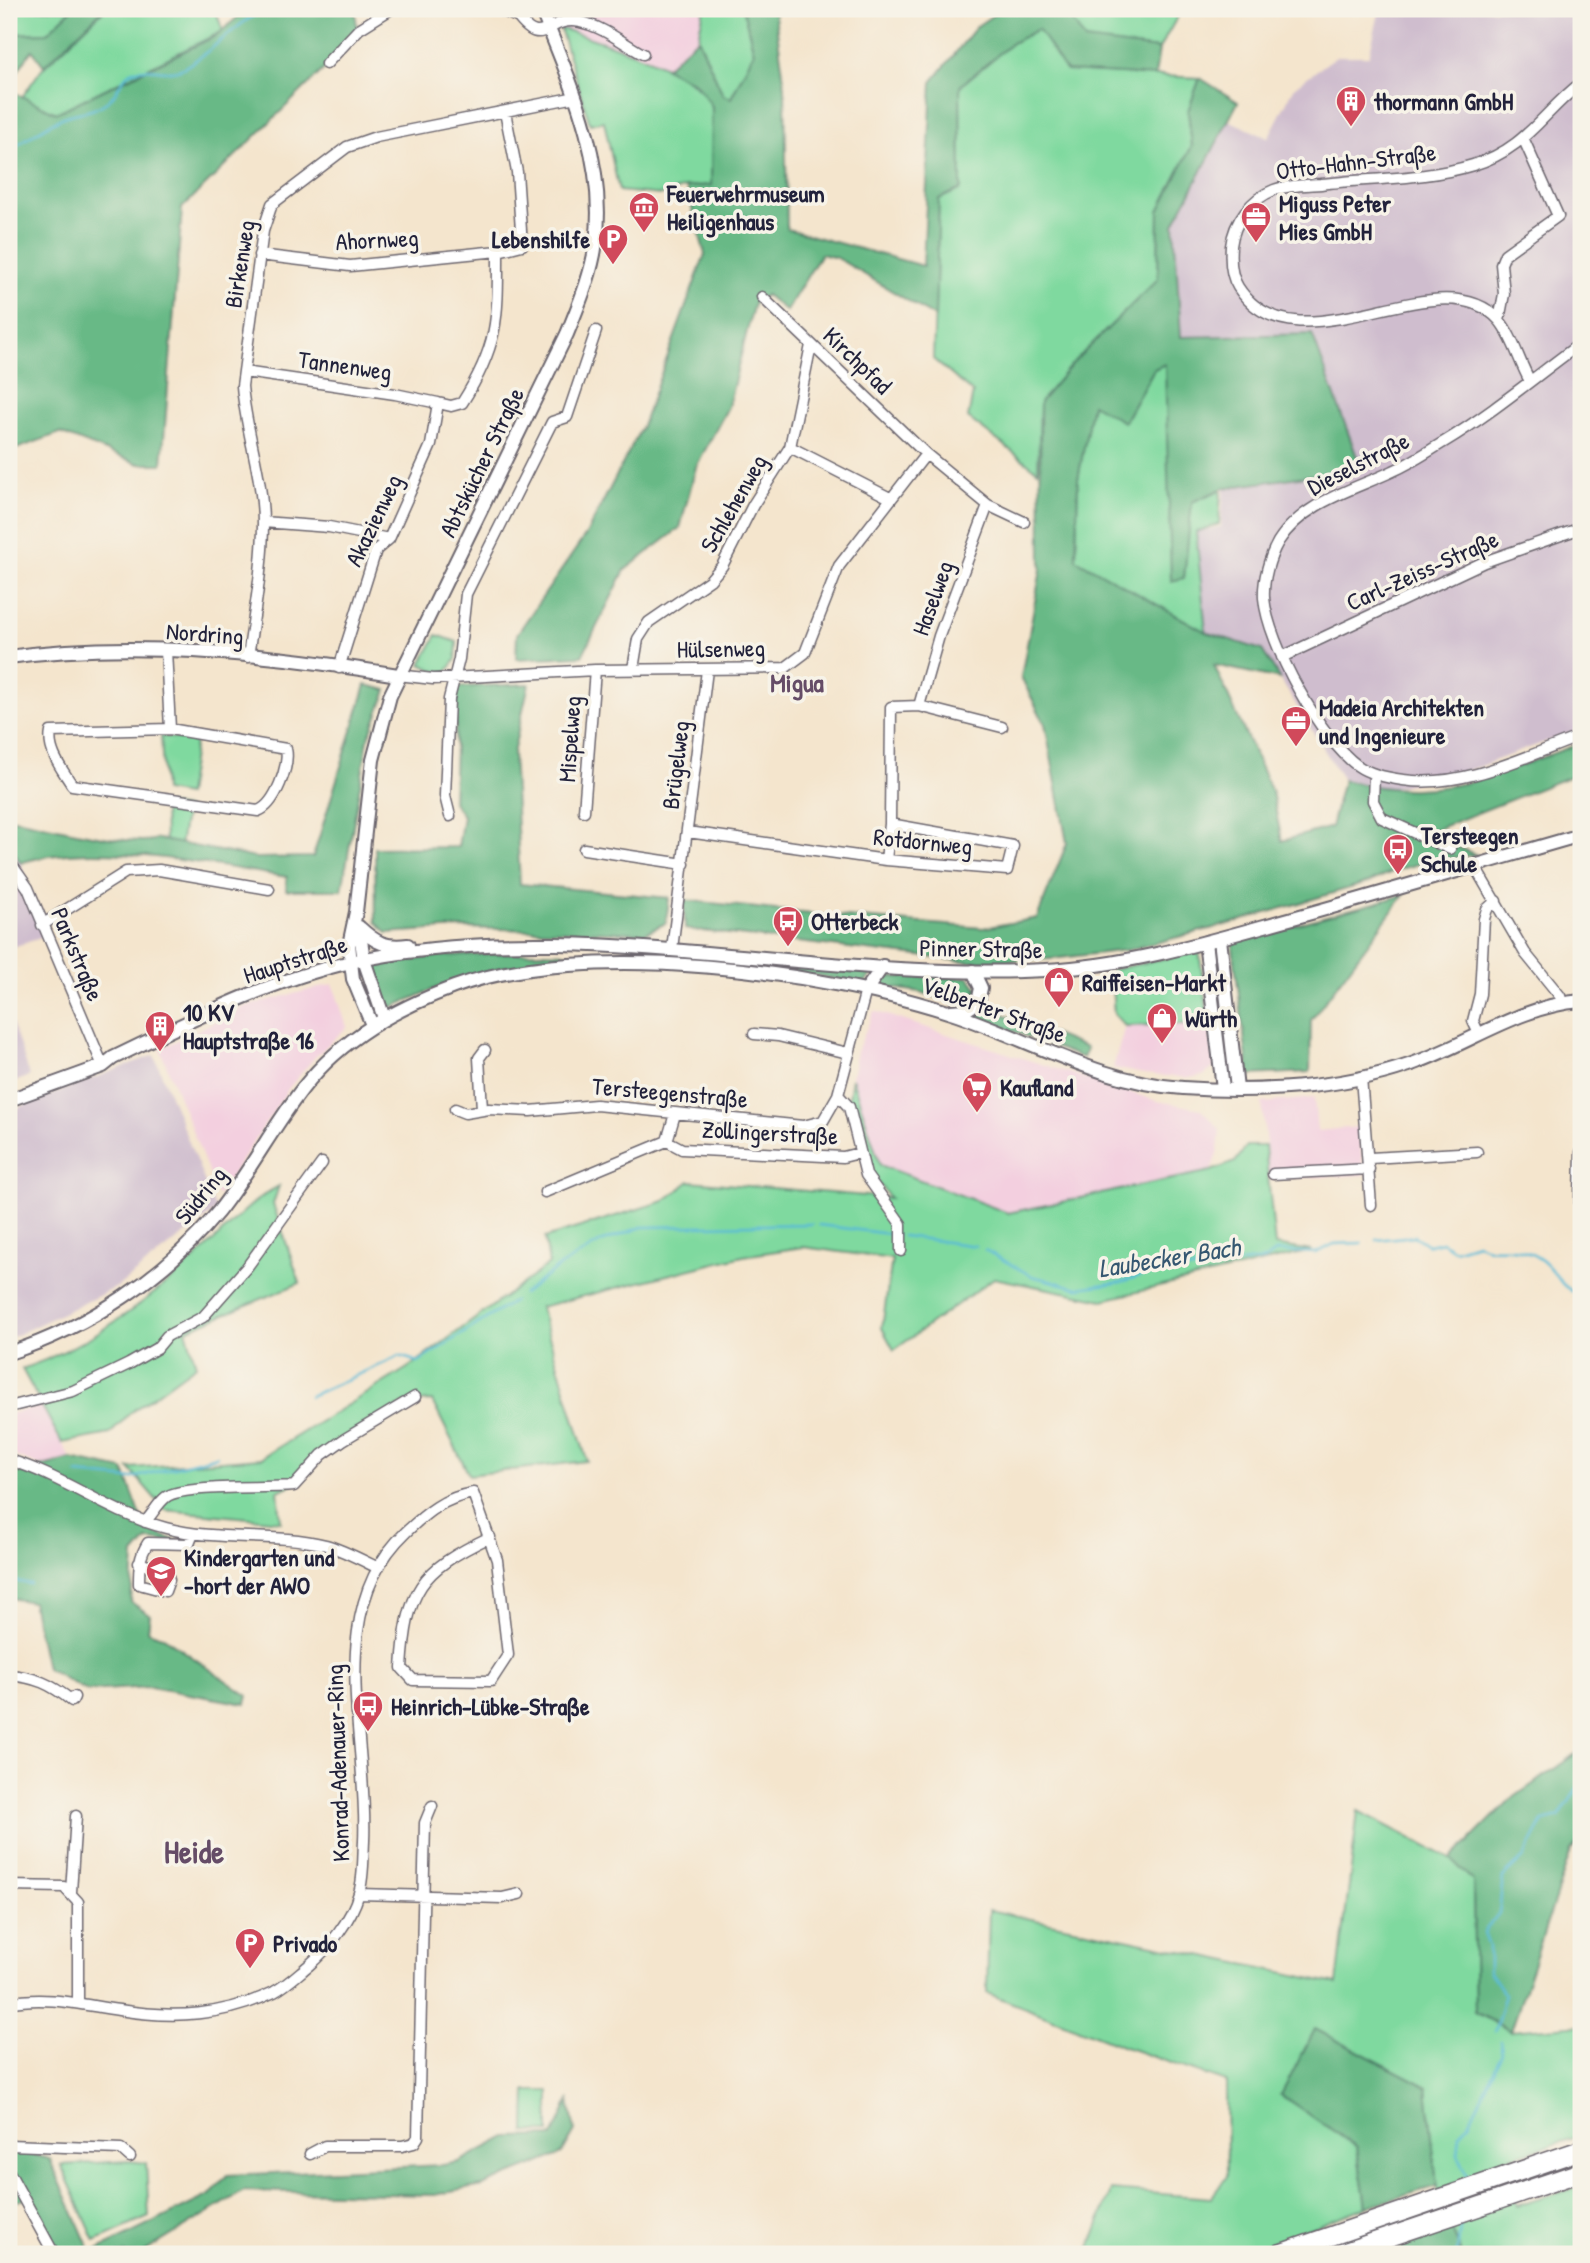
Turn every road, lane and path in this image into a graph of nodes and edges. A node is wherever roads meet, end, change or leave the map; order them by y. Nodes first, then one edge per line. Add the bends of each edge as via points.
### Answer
1 (391, 9) edge
2 (499, 9) edge
3 (541, 9) edge
4 (515, 13) edge
5 (550, 30) junction
6 (643, 54) dead end
7 (326, 64) dead end
8 (1581, 83) edge
9 (576, 97) junction
10 (505, 112) junction
11 (1524, 140) junction
12 (498, 251) junction
13 (259, 255) junction
14 (762, 297) dead end
15 (1499, 320) junction
16 (596, 331) dead end
17 (1581, 343) edge
18 (811, 345) junction
19 (244, 372) junction
20 (1530, 381) junction
21 (438, 403) junction
22 (789, 447) junction
23 (926, 454) junction
24 (890, 498) junction
25 (988, 505) junction
26 (263, 522) junction
27 (1024, 522) dead end
28 (1581, 528) edge
29 (389, 539) junction
30 (166, 650) junction
31 (9, 657) edge
32 (248, 657) junction
33 (1282, 657) junction
34 (339, 668) junction
35 (634, 669) junction
36 (595, 670) junction
37 (708, 670) junction
38 (398, 675) junction
39 (454, 677) junction
40 (919, 706) junction
41 (1002, 727) dead end
42 (170, 729) junction
43 (1581, 737) edge
44 (1374, 774) junction
45 (584, 811) dead end
46 (450, 816) dead end
47 (890, 824) junction
48 (688, 832) junction
49 (1581, 835) edge
50 (584, 849) dead end
51 (1450, 849) dead end
52 (886, 860) junction
53 (9, 861) edge
54 (684, 864) junction
55 (1479, 874) dead end
56 (269, 889) dead end
57 (1496, 901) junction
58 (356, 912) junction
59 (42, 925) junction
60 (359, 928) junction
61 (1220, 939) junction
62 (1205, 942) junction
63 (527, 945) junction
64 (672, 949) junction
65 (364, 960) junction
66 (349, 963) junction
67 (883, 966) junction
68 (973, 971) junction
69 (866, 990) junction
70 (1581, 1000) edge
71 (1562, 1002) junction
72 (944, 1011) junction
73 (384, 1018) junction
74 (372, 1025) junction
75 (754, 1034) dead end
76 (1479, 1034) junction
77 (485, 1050) dead end
78 (848, 1053) junction
79 (103, 1066) junction
80 (1361, 1077) junction
81 (1230, 1089) junction
82 (838, 1095) junction
83 (9, 1100) edge
84 (482, 1109) junction
85 (455, 1110) dead end
86 (675, 1114) junction
87 (667, 1141) junction
88 (1478, 1152) dead end
89 (1581, 1152) edge
90 (859, 1153) junction
91 (322, 1163) dead end
92 (1370, 1164) junction
93 (1273, 1174) dead end
94 (545, 1192) dead end
95 (1371, 1205) dead end
96 (1579, 1240) dead end
97 (902, 1246) dead end
98 (9, 1353) edge
99 (415, 1396) dead end
100 (9, 1407) edge
101 (9, 1460) edge
102 (145, 1522) junction
103 (193, 1534) junction
104 (490, 1537) junction
105 (139, 1563) dead end
106 (376, 1567) junction
107 (9, 1675) edge
108 (74, 1697) dead end
109 (432, 1806) dead end
110 (76, 1815) dead end
111 (9, 1886) edge
112 (71, 1892) junction
113 (359, 1894) junction
114 (519, 1894) dead end
115 (423, 1898) junction
116 (9, 2003) edge
117 (78, 2003) junction
118 (9, 2145) edge
119 (1581, 2150) edge
120 (310, 2154) dead end
121 (130, 2157) dead end
122 (9, 2172) edge
123 (1581, 2172) edge
124 (54, 2254) edge
125 (1279, 2254) edge
126 (1339, 2254) edge

1 - 7 street via 359,29
2 - 4 street
3 - 5 street, Abtskücher Straße
4 - 5 street via 537,34
5 - 6 street via 576,20
5 - 9 street, Abtskücher Straße
8 - 11 street
9 - 10 street, Birkenweg
9 - 38 street, Abtskücher Straße via 590,147 596,195 596,241 589,275 547,376
10 - 12 street via 517,172 522,245
10 - 13 street, Birkenweg via 346,147 272,204
11 - 15 street via 1558,216 1505,254 1500,264 1504,294
11 - 15 street, Otto-Hahn-Straße via 1475,164 1427,175 1275,190 1246,210 1232,238 1236,284 1248,300 1278,319 1294,323 1451,300 1480,306
12 - 13 street, Ahornweg via 350,266
12 - 21 street via 499,316 487,359 462,403
13 - 19 street, Birkenweg
14 - 18 street, Kirchpfad
15 - 20 street
16 - 39 street via 567,417 552,422 466,594
17 - 20 street, Dieselstraße
18 - 22 street, Schlehenweg
18 - 23 street, Kirchpfad
19 - 21 street, Tannenweg
19 - 26 street, Birkenweg via 244,411 258,472
20 - 33 street, Dieselstraße via 1437,446 1303,515 1286,533 1267,567 1264,596
21 - 29 street, Akazienweg via 431,445
22 - 24 street, Schlehenweg
22 - 35 street, Schlehenweg via 722,566 710,580 649,622 638,639
23 - 24 street, Hülsenweg
23 - 25 street
24 - 37 street, Hülsenweg via 839,566 805,653 785,668
25 - 27 street
25 - 40 street, Haselweg via 939,636
26 - 29 street via 329,527
26 - 32 street, Birkenweg
28 - 33 street, Carl-Zeiss-Straße via 1484,562
29 - 34 street, Akazienweg via 376,550
30 - 31 street, Nordring via 97,647
30 - 32 street, Nordring
30 - 42 street
32 - 34 street, Nordring
33 - 44 street, Dieselstraße via 1324,732 1342,752
34 - 38 street, Nordring
35 - 36 street, Hülsenweg
35 - 37 street, Hülsenweg
36 - 39 street, Hülsenweg
36 - 45 street, Mispelweg
37 - 48 street, Brügelweg
38 - 39 street, Hülsenweg
38 - 58 street, Abtskücher Straße via 373,761
39 - 46 street via 445,796
40 - 41 street
40 - 47 street via 891,707
42 - 42 street via 286,749 288,757 266,808 258,811 72,785 49,740 51,732
43 - 44 street, Dieselstraße via 1458,779 1431,783
44 - 51 street via 1373,801 1382,818
47 - 52 street
47 - 52 street, Rotdornweg via 1013,846 1007,870
48 - 52 street, Rotdornweg
48 - 54 street, Brügelweg
49 - 61 street, Pinner Straße
50 - 54 street
53 - 59 street, Parkstraße via 28,888
54 - 64 street, Brügelweg
55 - 57 street
56 - 59 street via 159,870 126,872
57 - 71 street via 1525,953
57 - 76 street via 1484,919 1480,994 1473,1021
58 - 60 street, Abtskücher Straße
58 - 66 street, Abtskücher Straße
59 - 79 street, Parkstraße
60 - 63 street via 386,946 482,938
60 - 65 street, Abtskücher Straße
61 - 62 street, Pinner Straße
61 - 81 street
62 - 68 street, Pinner Straße via 1129,960 1050,970
62 - 81 street
63 - 64 street, Pinner Straße
63 - 65 street, Pinner Straße
64 - 67 street, Pinner Straße
65 - 66 street, Hauptstraße
65 - 73 street, Abtskücher Straße
66 - 74 street
66 - 79 street, Hauptstraße via 267,987
67 - 68 street, Pinner Straße
67 - 69 street
68 - 72 street via 981,988 978,1002 966,1010
69 - 72 street, Velberter Straße
69 - 73 street, Velberter Straße via 720,969 552,966 484,977
69 - 78 street
70 - 71 street, Velberter Straße
71 - 76 street, Velberter Straße
72 - 81 street, Velberter Straße via 1129,1080
73 - 74 street, Südring
74 - 98 street, Südring via 303,1088 218,1212 191,1240 120,1298 68,1328
75 - 78 street
76 - 80 street, Velberter Straße via 1405,1067
77 - 84 street via 479,1058
78 - 82 street
79 - 83 street, Hauptstraße
80 - 81 street, Velberter Straße
80 - 92 street
82 - 86 street, Tersteegenstraße via 829,1114 813,1125
82 - 90 street via 849,1107
84 - 85 street, Tersteegenstraße
84 - 86 street, Tersteegenstraße via 530,1111 596,1105
86 - 87 street, Zollingerstraße
87 - 90 street, Zollingerstraße via 701,1151 843,1157
87 - 94 street
88 - 92 street
89 - 96 street
90 - 97 street via 869,1181 903,1228
91 - 100 street via 247,1267 203,1317 167,1336 157,1348 130,1364 73,1391
92 - 93 street
92 - 95 street
99 - 102 street via 322,1455 294,1486 174,1493
101 - 102 street
102 - 103 street
103 - 105 street via 190,1544 148,1543
103 - 106 street via 299,1540 329,1546
104 - 104 street via 508,1655 502,1667 491,1681 413,1680 402,1668 405,1626 419,1589 434,1569
104 - 106 street, Konrad-Adenauer-Ring via 473,1493 453,1496 430,1509
106 - 113 street, Konrad-Adenauer-Ring via 361,1610 354,1655 365,1820
107 - 108 street via 33,1677 72,1701
109 - 115 street via 425,1823
110 - 112 street
111 - 112 street via 64,1887
112 - 117 street via 78,1902
113 - 115 street
113 - 117 street, Konrad-Adenauer-Ring via 334,1940 318,1958 290,1982 248,2003 211,2013 154,2015
114 - 115 street
115 - 120 street via 418,2137 402,2146 325,2146
116 - 117 street, Konrad-Adenauer-Ring
118 - 121 street via 121,2148
119 - 125 highway
122 - 124 street
123 - 126 highway

